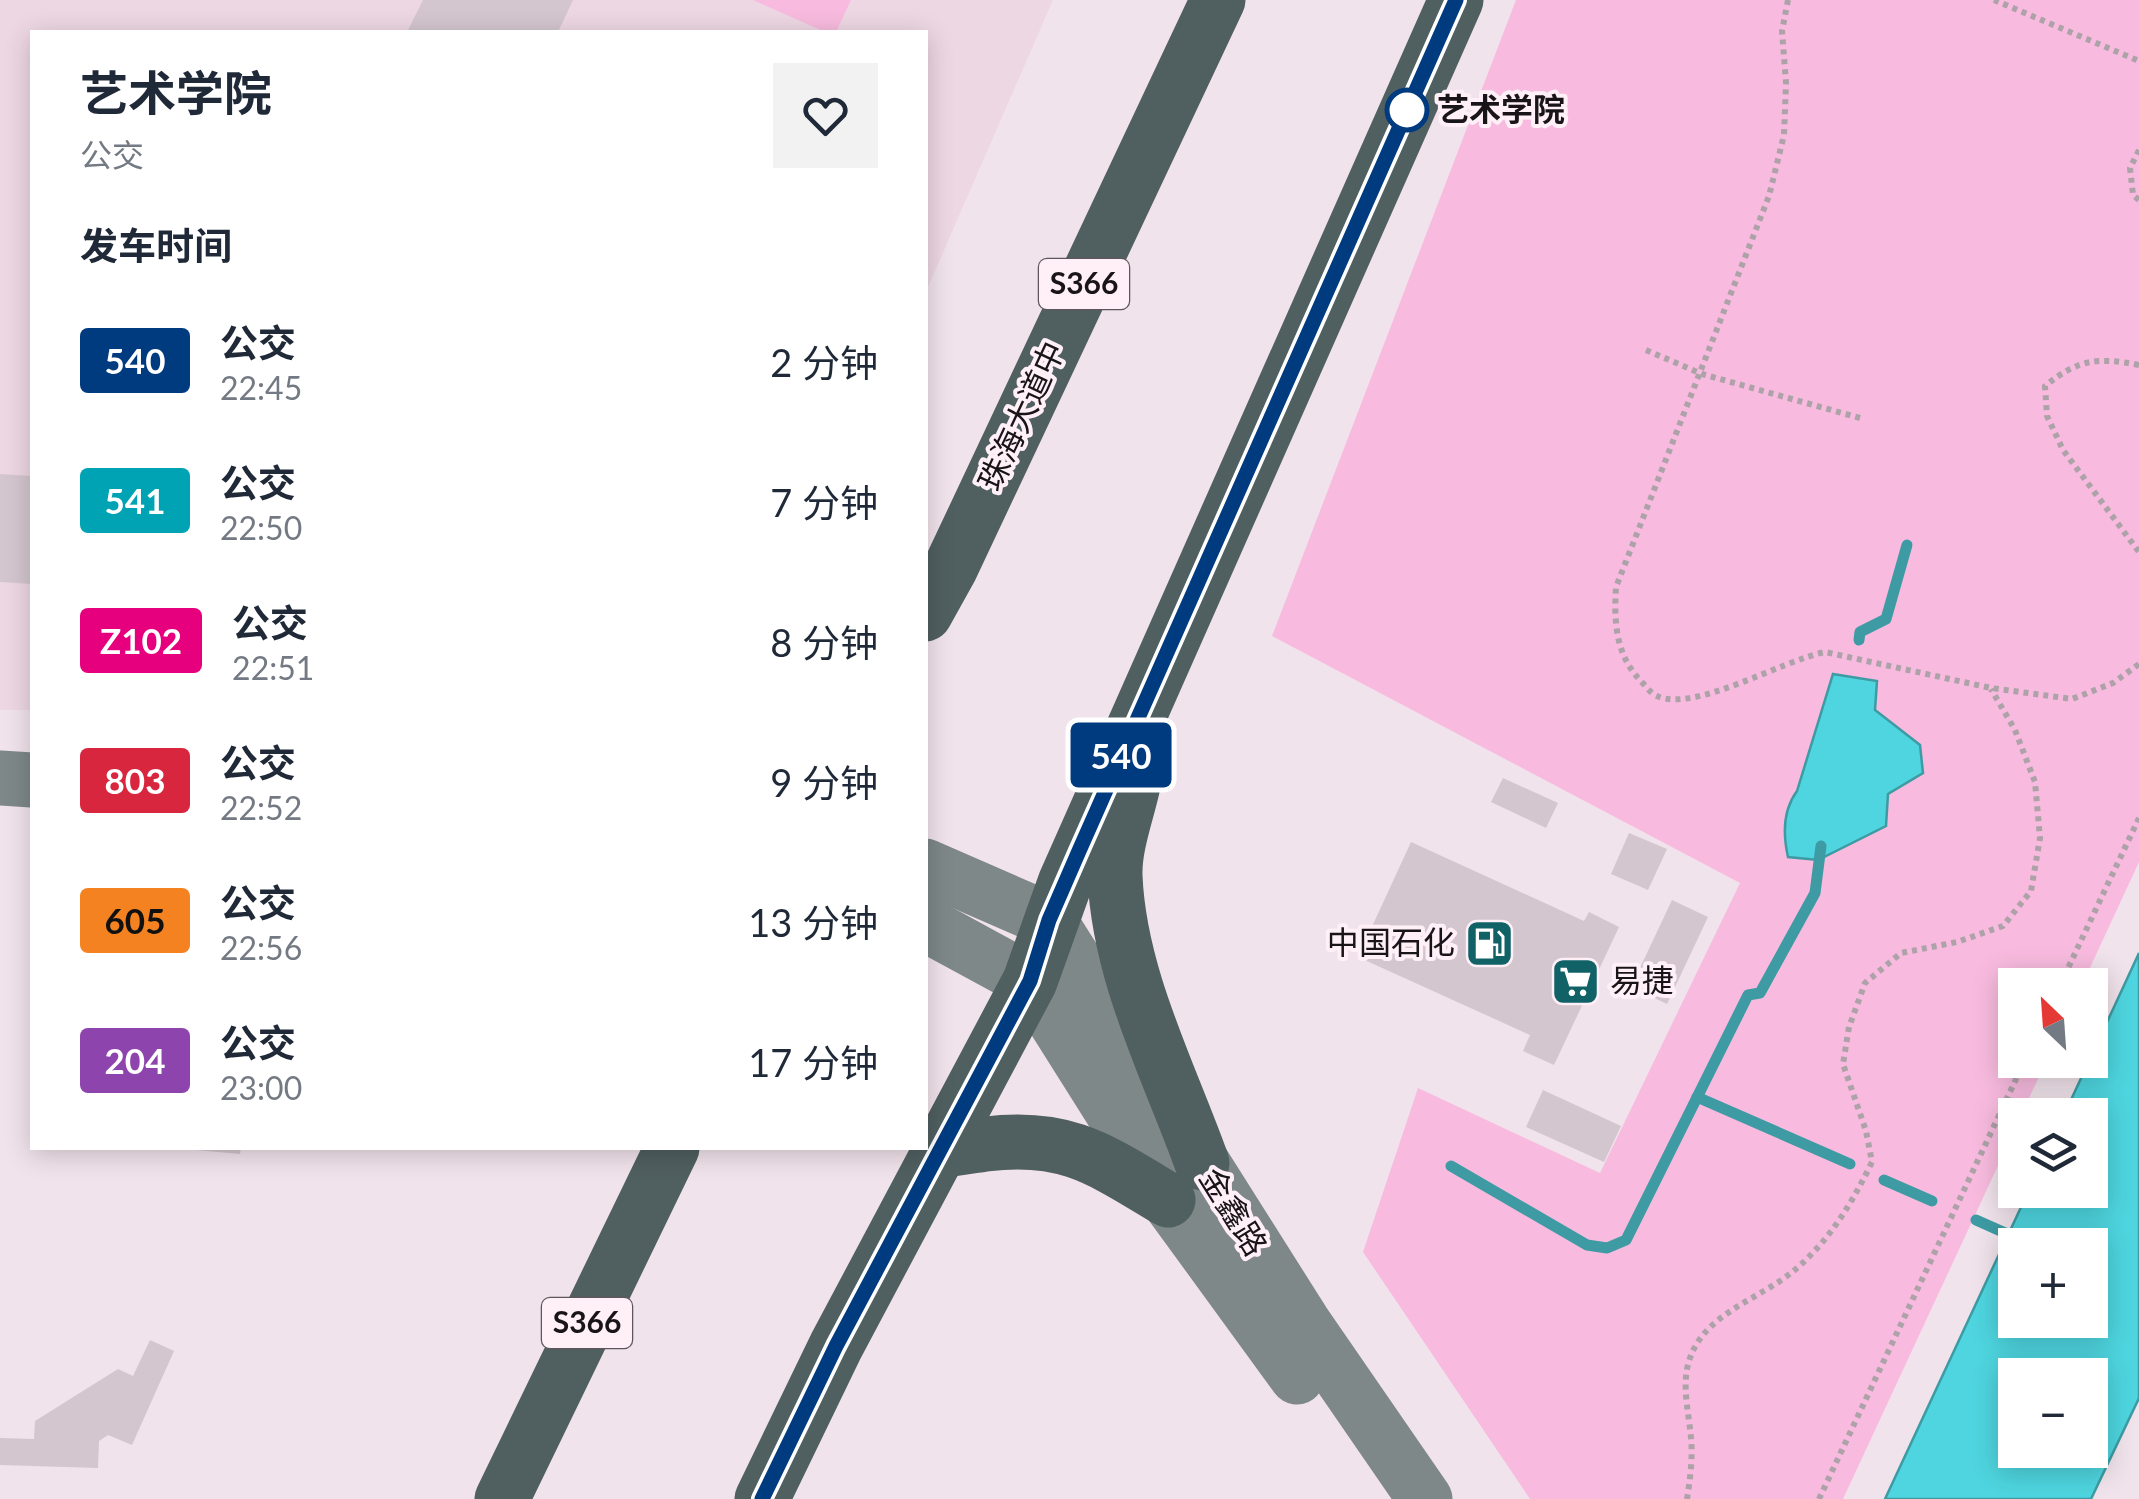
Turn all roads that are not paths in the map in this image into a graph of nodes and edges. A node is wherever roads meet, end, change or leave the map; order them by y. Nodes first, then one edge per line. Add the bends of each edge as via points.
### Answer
1 (1218, 0) edge
2 (1456, 0) edge
3 (933, 596) edge
4 (1162, 660) junction
5 (0, 778) edge
6 (30, 780) edge
7 (0, 815) edge
8 (30, 816) edge
9 (928, 867) edge
10 (1049, 920) junction
11 (928, 926) edge
12 (1030, 981) junction
13 (671, 1150) edge
14 (939, 1153) junction
15 (1185, 1182) junction
16 (502, 1499) edge
17 (762, 1499) edge
18 (1381, 1499) edge
19 (1424, 1499) edge

1 - 3 highway, 珠海大道中 / S366
2 - 4 highway
4 - 10 highway
4 - 15 highway via 1115,874 1127,951
5 - 6 street
7 - 8 street
9 - 10 street
10 - 12 highway
10 - 15 street, 金鑫路
11 - 12 street
12 - 14 highway
12 - 15 street, 金鑫路
13 - 16 highway, S366
14 - 15 highway via 1008,1142 1058,1144
14 - 17 highway
15 - 18 street, 金鑫路 via 1274,1344
15 - 19 street, 金鑫路 via 1302,1322

